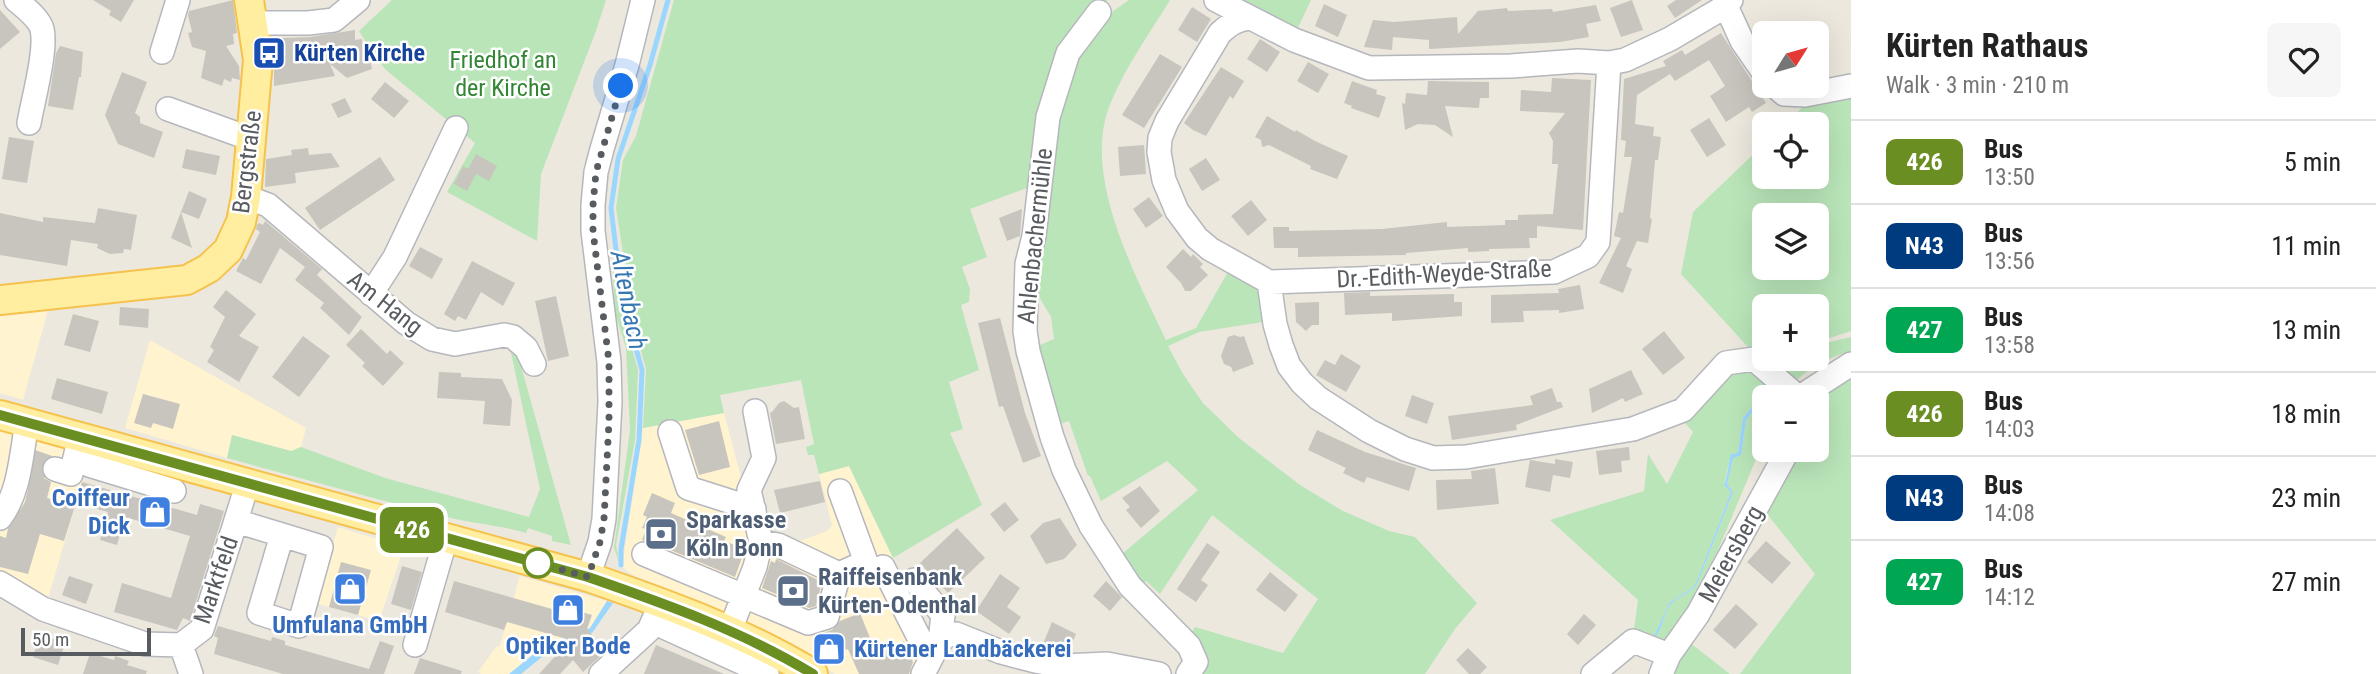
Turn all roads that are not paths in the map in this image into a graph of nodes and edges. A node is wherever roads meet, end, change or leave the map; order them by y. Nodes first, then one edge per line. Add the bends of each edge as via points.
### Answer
1 (16, 0) edge
2 (178, 0) edge
3 (358, 0) edge
4 (643, 0) edge
5 (1216, 0) edge
6 (1729, 3) edge
7 (252, 11) edge
8 (1099, 12) dead end
9 (1251, 18) junction
10 (162, 52) dead end
11 (1752, 56) edge
12 (1609, 63) junction
13 (1851, 86) edge
14 (1829, 90) edge
15 (168, 109) dead end
16 (29, 123) dead end
17 (456, 128) dead end
18 (251, 139) junction
19 (246, 197) junction
20 (1269, 282) junction
21 (371, 294) junction
22 (0, 300) edge
23 (1851, 363) edge
24 (534, 364) dead end
25 (1785, 385) edge
26 (1817, 385) edge
27 (755, 411) dead end
28 (0, 415) edge
29 (27, 423) junction
30 (670, 432) dead end
31 (88, 439) junction
32 (1781, 462) edge
33 (55, 469) tunnel mouth
34 (248, 482) junction
35 (174, 491) dead end
36 (840, 491) dead end
37 (754, 509) junction
38 (0, 518) edge
39 (236, 521) junction
40 (282, 536) dead end
41 (446, 538) junction
42 (761, 542) junction
43 (643, 554) dead end
44 (883, 567) dead end
45 (839, 574) junction
46 (588, 577) junction
47 (914, 580) dead end
48 (0, 583) edge
49 (743, 596) junction
50 (658, 612) junction
51 (730, 629) junction
52 (181, 645) junction
53 (415, 645) dead end
54 (931, 658) edge
55 (1665, 665) edge
56 (191, 674) edge
57 (601, 674) edge
58 (767, 674) edge
59 (812, 674) edge
60 (1159, 674) edge
61 (1188, 674) edge
62 (1592, 674) edge

1 - 16 street via 41,28 42,51
2 - 10 street
3 - 7 street via 334,20 308,23
4 - 46 street via 595,183 593,231 609,362 609,439 604,519
5 - 9 street
6 - 11 street
6 - 12 street via 1670,39
7 - 18 main road, Bergstraße via 258,60
8 - 61 street, Ahlenbachermühle via 1068,53 1048,117 1027,264 1026,341 1052,437 1091,526 1130,586 1189,646 1196,662
9 - 12 street via 1369,68
9 - 20 street, Dr.-Edith-Weyde-Straße via 1239,19 1220,33 1167,121 1159,152 1169,193 1186,225 1220,256
12 - 20 street, Dr.-Edith-Weyde-Straße via 1598,242 1588,256 1554,272
13 - 14 street
15 - 18 street
17 - 21 street via 395,257
18 - 19 main road, Bergstraße
19 - 21 street, Am Hang via 268,205 295,225
19 - 22 main road, Bergstraße via 228,250 187,280
20 - 25 street via 1281,345 1302,383 1369,431 1433,458 1466,457 1633,429 1683,410 1726,363 1754,359
21 - 24 street, Am Hang via 432,339 456,344 513,337 526,348
23 - 26 street
27 - 37 street via 764,458 749,490
28 - 29 main road
29 - 31 main road
29 - 38 street via 25,458
30 - 37 street via 688,488
31 - 33 street via 71,474
31 - 34 main road
31 - 35 street via 89,465
32 - 55 street, Meiersberg
34 - 39 street, Marktfeld
34 - 41 main road
36 - 45 street via 866,562
37 - 42 street
39 - 40 street
39 - 52 street, Marktfeld via 202,629
41 - 46 main road
41 - 53 street
42 - 45 street via 778,545
42 - 49 street
43 - 49 street
44 - 54 street
45 - 49 street via 827,617 808,623
46 - 50 main road
47 - 54 street via 943,615
48 - 52 street, Marktfeld via 43,609 145,644
49 - 51 street
50 - 51 main road
50 - 57 street via 649,630
50 - 58 street
51 - 59 main road
52 - 56 street
54 - 60 street via 948,635 956,634 1035,661 1064,666 1107,664
55 - 62 street, Meiersberg via 1633,641

